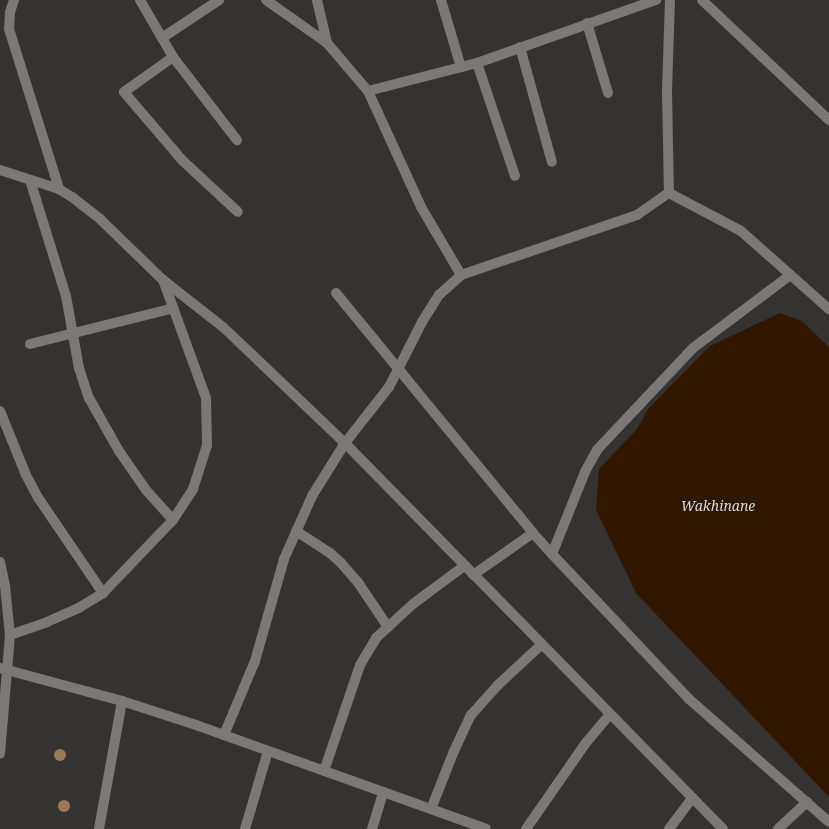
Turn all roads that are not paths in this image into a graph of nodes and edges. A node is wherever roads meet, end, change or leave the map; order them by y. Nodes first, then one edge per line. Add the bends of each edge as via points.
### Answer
1 (14, 0) edge
2 (140, 0) edge
3 (219, 0) edge
4 (266, 0) edge
5 (318, 0) edge
6 (442, 0) edge
7 (656, 0) edge
8 (670, 0) edge
9 (702, 0) edge
10 (587, 23) junction
11 (162, 38) junction
12 (327, 43) junction
13 (520, 47) junction
14 (173, 57) junction
15 (477, 63) junction
16 (461, 67) junction
17 (368, 91) junction
18 (608, 93) dead end
19 (829, 120) edge
20 (237, 140) dead end
21 (552, 162) dead end
22 (0, 170) edge
23 (515, 176) dead end
24 (30, 180) junction
25 (59, 188) junction
26 (669, 193) junction
27 (238, 212) dead end
28 (461, 275) junction
29 (789, 276) junction
30 (163, 280) junction
31 (336, 293) dead end
32 (174, 308) junction
33 (829, 309) edge
34 (75, 334) junction
35 (30, 344) dead end
36 (398, 371) junction
37 (0, 411) edge
38 (345, 442) junction
39 (173, 520) junction
40 (296, 531) junction
41 (533, 533) junction
42 (552, 554) junction
43 (0, 562) edge
44 (464, 566) junction
45 (473, 575) junction
46 (3, 586) edge
47 (103, 593) junction
48 (388, 627) junction
49 (10, 635) junction
50 (542, 644) junction
51 (3, 668) edge
52 (122, 701) junction
53 (610, 714) junction
54 (224, 736) junction
55 (268, 751) junction
56 (0, 754) edge
57 (324, 771) junction
58 (383, 792) junction
59 (692, 798) junction
60 (807, 802) junction
61 (431, 809) junction
62 (829, 822) edge
63 (100, 829) edge
64 (245, 829) edge
65 (372, 829) edge
66 (486, 829) edge
67 (526, 829) edge
68 (668, 829) edge
69 (723, 829) edge
70 (778, 829) edge

1 - 25 street via 9,29
2 - 11 street
3 - 11 street
4 - 12 street
5 - 12 street
6 - 16 street
7 - 10 street
8 - 26 street via 667,91
9 - 19 street
10 - 13 street
10 - 18 street
11 - 14 street
12 - 17 street
13 - 15 street
13 - 21 street
14 - 20 street
14 - 27 street via 124,92 182,160
15 - 16 street
15 - 23 street
16 - 17 street
17 - 28 street via 421,207
22 - 24 street
24 - 25 street
24 - 34 street via 66,296
25 - 30 street via 101,220
26 - 28 street via 637,215
26 - 29 street via 741,231
28 - 36 street via 439,295 422,322
29 - 33 street
29 - 42 street via 693,348 597,450 585,472
30 - 32 street
30 - 38 street via 223,327
31 - 36 street
32 - 34 street
32 - 39 street via 206,398 208,421 207,445 202,466 193,489
34 - 35 street
34 - 39 street via 83,382 102,425 135,474
36 - 38 street via 389,388
36 - 41 street
37 - 47 street via 26,475 39,499
38 - 40 street via 312,496
38 - 44 street
39 - 47 street
40 - 48 street via 330,552 341,563 359,584
40 - 54 street via 274,589 255,661
41 - 42 street
41 - 45 street
42 - 60 street via 689,699
43 - 46 street
44 - 45 street
44 - 48 street
45 - 50 street
46 - 49 street
47 - 49 street via 47,622
48 - 57 street via 376,638 360,665
49 - 51 street
50 - 53 street
50 - 61 street via 492,691 471,715
51 - 52 street
51 - 56 street
52 - 54 street
52 - 63 street
53 - 59 street
53 - 67 street via 585,744
54 - 55 street
55 - 57 street
55 - 64 street
57 - 58 street
58 - 61 street
58 - 65 street
59 - 68 street
59 - 69 street
60 - 62 street
60 - 70 street
61 - 66 street

